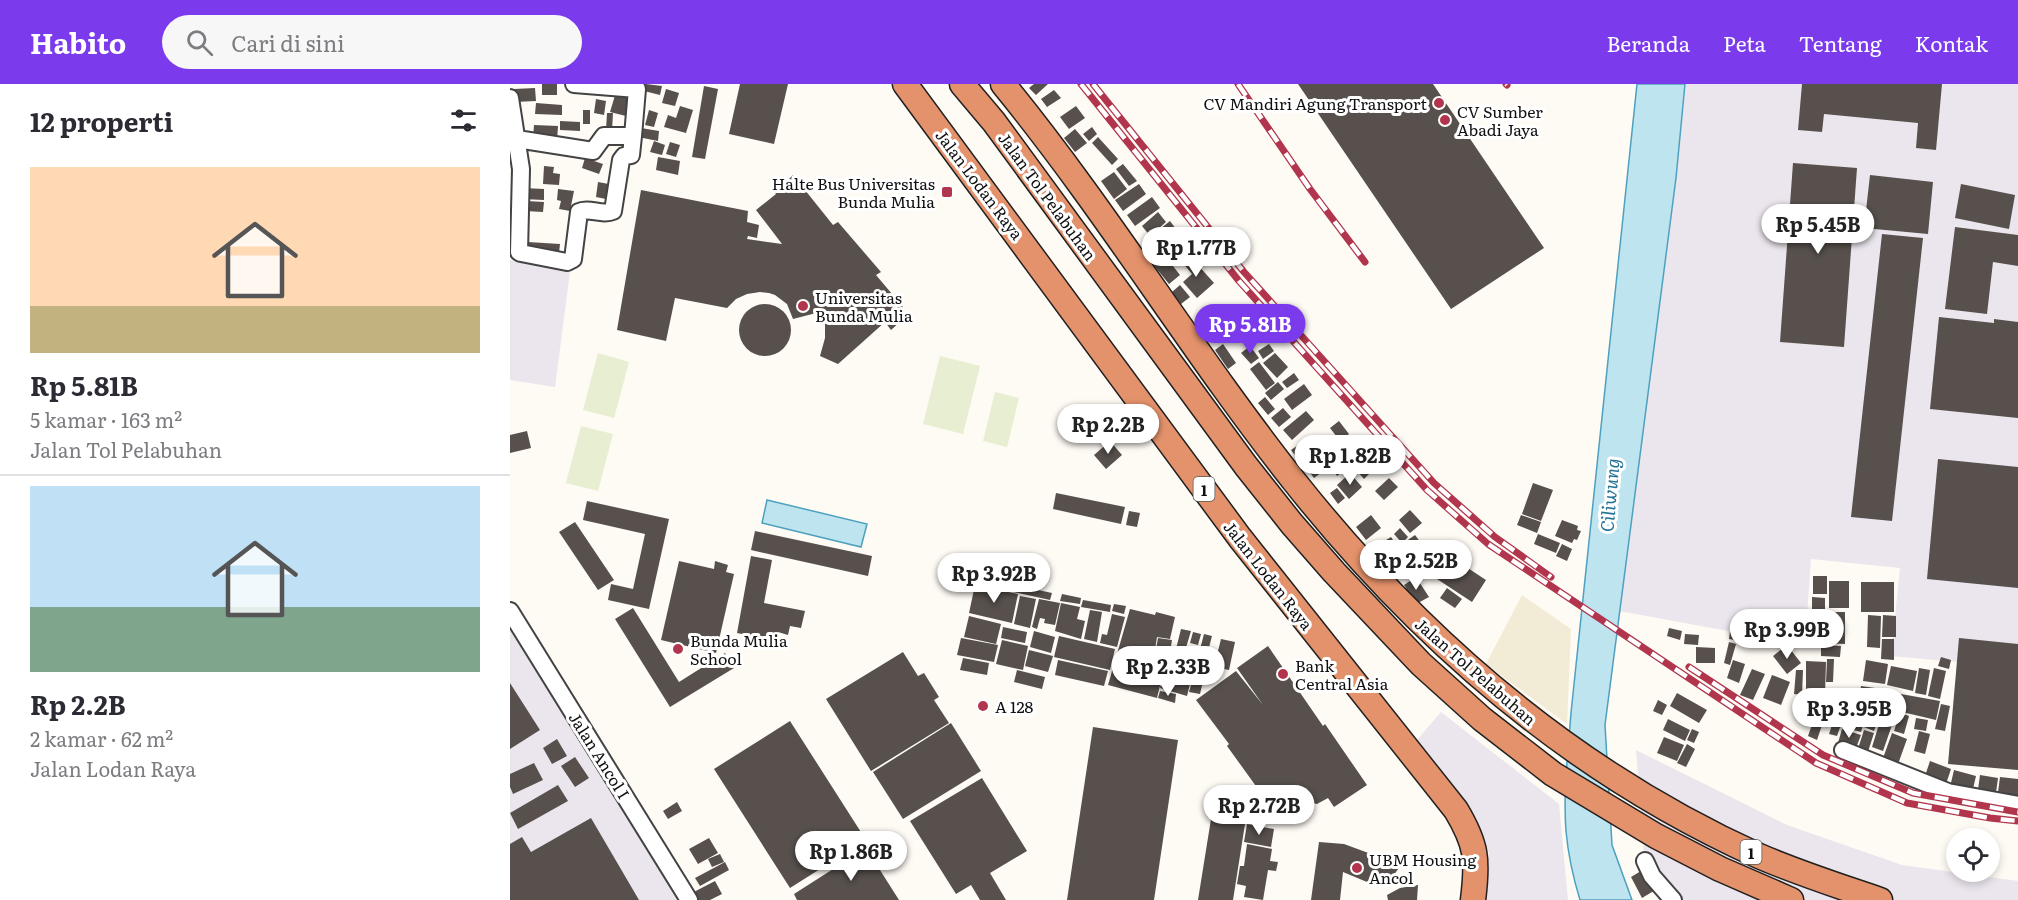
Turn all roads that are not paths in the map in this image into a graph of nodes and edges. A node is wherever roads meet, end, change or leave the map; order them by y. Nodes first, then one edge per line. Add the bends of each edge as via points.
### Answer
1 (574, 84) edge
2 (905, 84) edge
3 (962, 84) edge
4 (1003, 84) edge
5 (609, 86) edge
6 (510, 98) edge
7 (633, 136) junction
8 (517, 139) junction
9 (510, 611) edge
10 (1843, 750) dead end
11 (2018, 804) edge
12 (1645, 861) dead end
13 (689, 900) edge
14 (1473, 900) edge
15 (1673, 900) edge
16 (1791, 900) edge
17 (1880, 900) edge

1 - 5 street
2 - 14 highway, Jalan Lodan Raya / 1 via 1240,538 1456,810 1470,832 1475,850
3 - 16 highway, Jalan Tol Pelabuhan / 1 via 994,122 1246,466 1334,572 1421,664 1553,774 1656,836
4 - 17 highway, Jalan Tol Pelabuhan / 1 via 1075,177 1294,481 1375,576 1488,686 1631,787 1692,823 1805,875
5 - 7 street via 637,89
6 - 8 street
7 - 8 street via 604,136 592,151
7 - 8 street via 631,155 621,160 613,211 581,211 573,259 567,262 519,252 521,169
9 - 13 street, Jalan Ancol I
10 - 11 street via 1948,792
12 - 15 street via 1652,876

